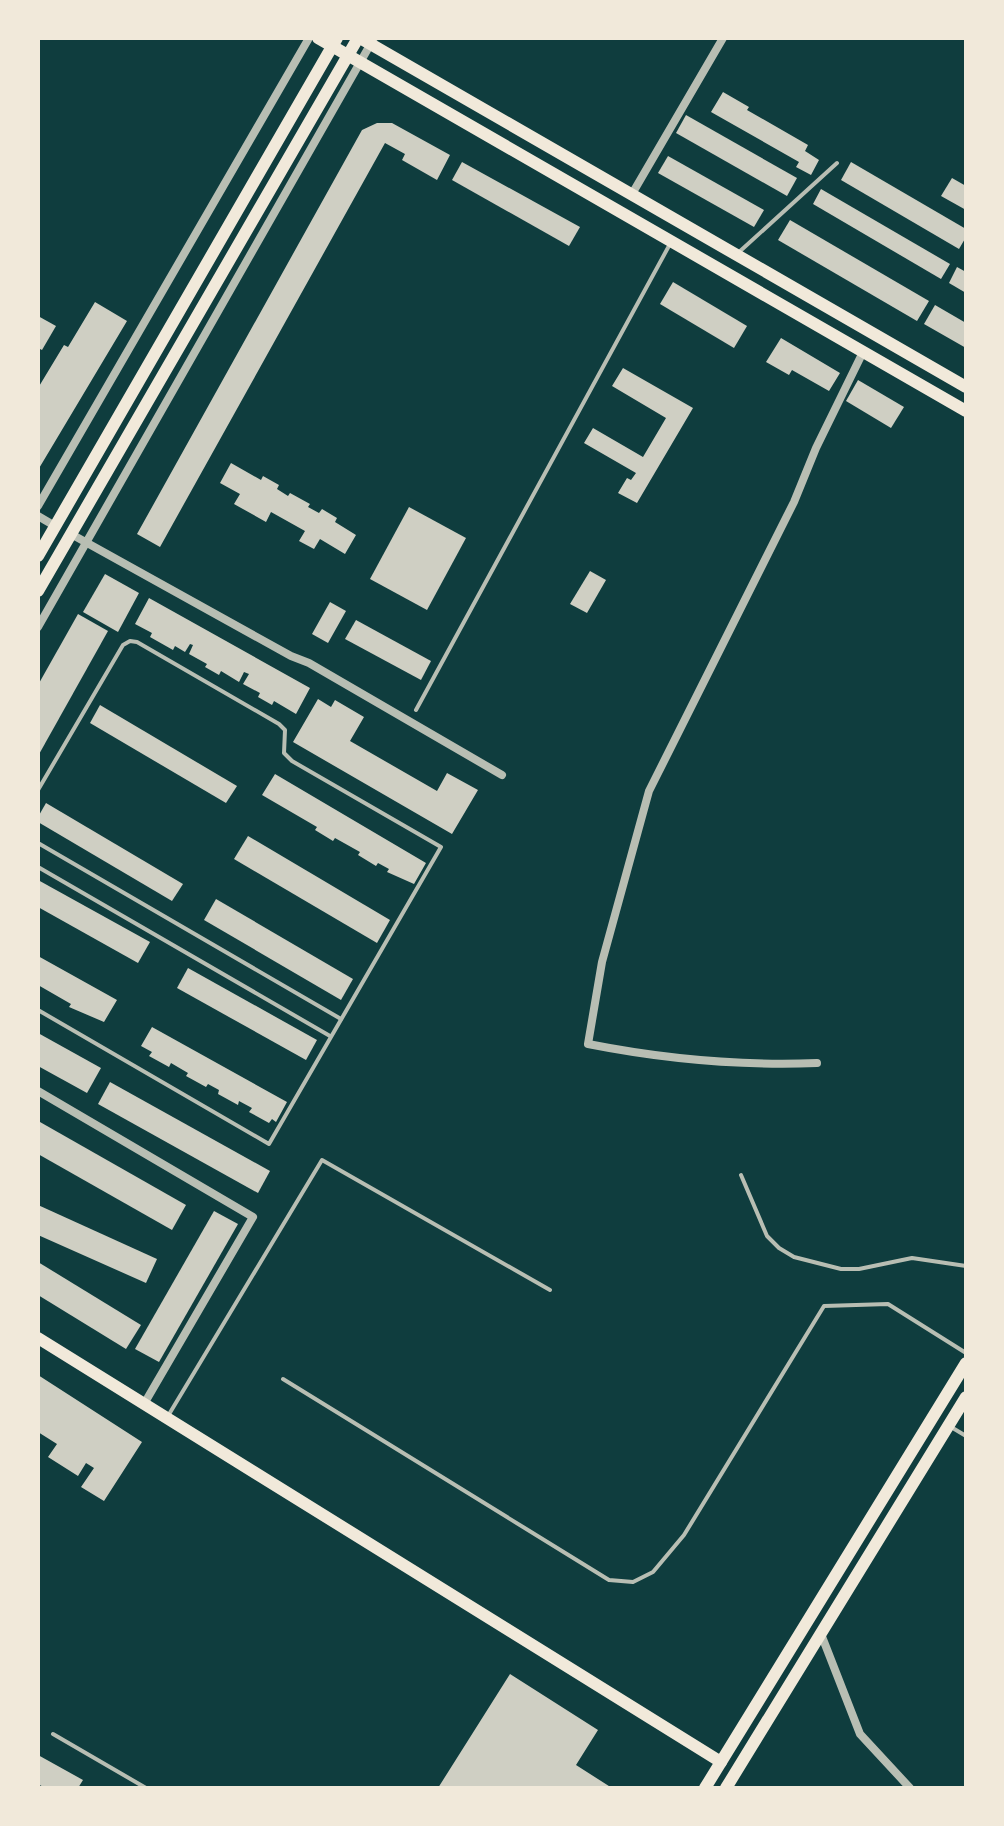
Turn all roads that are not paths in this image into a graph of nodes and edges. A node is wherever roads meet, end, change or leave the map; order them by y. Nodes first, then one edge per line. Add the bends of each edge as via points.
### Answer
1 (309, 38) edge
2 (318, 38) edge
3 (723, 38) edge
4 (365, 39) edge
5 (334, 42) edge
6 (353, 59) junction
7 (837, 163) dead end
8 (632, 194) junction
9 (671, 242) junction
10 (736, 255) junction
11 (863, 352) junction
12 (966, 387) edge
13 (966, 411) edge
14 (38, 506) edge
15 (38, 516) edge
16 (55, 526) junction
17 (71, 534) junction
18 (86, 542) junction
19 (38, 556) edge
20 (38, 591) edge
21 (38, 627) edge
22 (416, 710) dead end
23 (502, 775) dead end
24 (38, 790) edge
25 (38, 843) edge
26 (38, 867) edge
27 (38, 1010) edge
28 (341, 1019) junction
29 (331, 1037) junction
30 (817, 1063) dead end
31 (38, 1091) edge
32 (741, 1175) dead end
33 (966, 1266) edge
34 (550, 1290) dead end
35 (38, 1338) edge
36 (966, 1353) edge
37 (966, 1363) edge
38 (283, 1379) dead end
39 (966, 1397) edge
40 (144, 1404) junction
41 (167, 1418) junction
42 (949, 1426) junction
43 (966, 1436) edge
44 (821, 1634) junction
45 (53, 1734) dead end
46 (721, 1762) junction
47 (146, 1788) edge
48 (705, 1788) edge
49 (726, 1788) edge
50 (910, 1788) edge

1 - 14 street
2 - 5 main road
3 - 8 street
4 - 6 main road
4 - 8 main road
5 - 6 main road
5 - 16 main road
6 - 9 main road
6 - 17 main road
6 - 18 street
7 - 10 lane
8 - 10 main road
9 - 11 main road
9 - 22 lane
10 - 12 main road
11 - 13 main road
11 - 30 street via 649,791 602,962 588,1044 706,1062
15 - 16 street
16 - 19 main road
17 - 18 street
17 - 20 main road
18 - 21 street
18 - 23 street
24 - 28 lane via 130,641 279,724 285,730 284,753 292,761 441,847
25 - 28 lane
26 - 29 lane
27 - 29 lane via 269,1144
28 - 29 lane
31 - 40 street via 253,1217
32 - 33 lane via 767,1236 794,1257 841,1269 912,1258
34 - 41 lane via 322,1160
35 - 40 main road
36 - 38 lane via 888,1304 824,1306 684,1535 653,1572 625,1582 609,1580
37 - 46 main road
39 - 42 main road
40 - 41 main road
41 - 46 main road
42 - 43 lane
42 - 44 main road
44 - 49 main road
44 - 50 street via 858,1729
45 - 47 lane
46 - 48 main road

